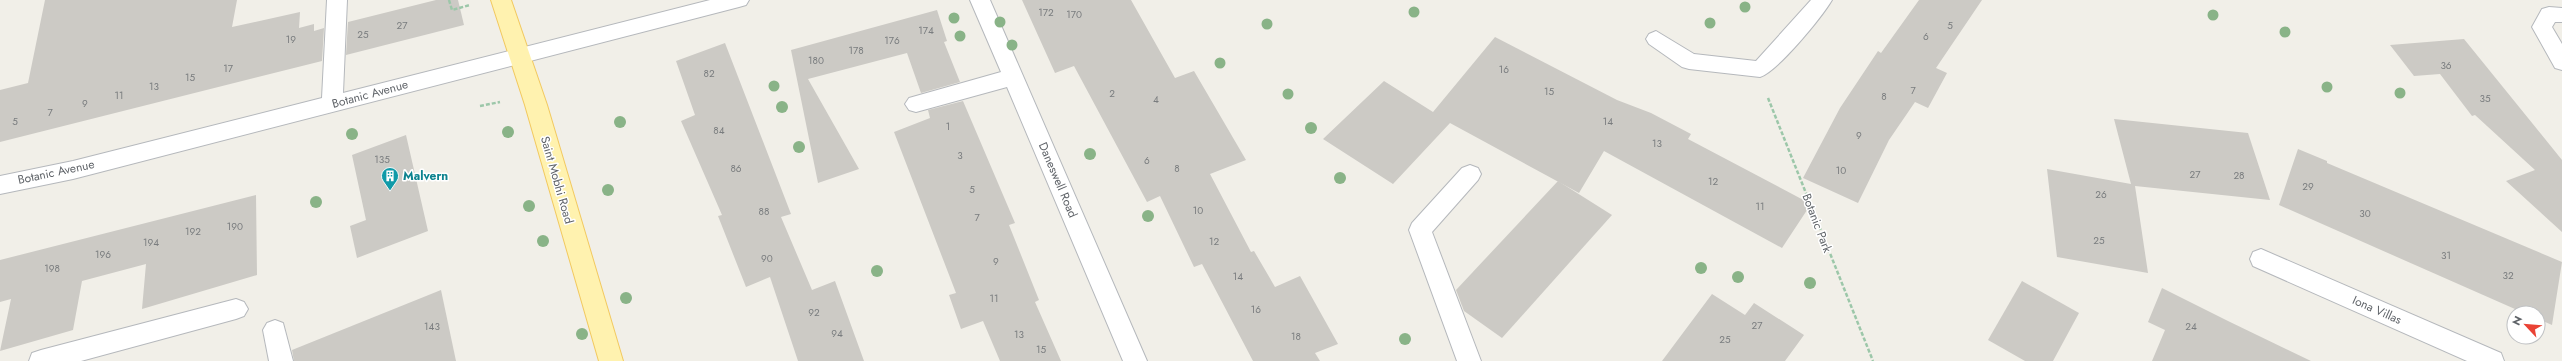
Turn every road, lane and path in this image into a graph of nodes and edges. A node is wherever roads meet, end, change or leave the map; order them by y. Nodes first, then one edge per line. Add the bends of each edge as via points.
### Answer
1 (337, 0) edge
2 (449, 0) edge
3 (501, 0) edge
4 (739, 0) edge
5 (980, 0) edge
6 (1822, 0) edge
7 (452, 10) dead end
8 (2562, 15) edge
9 (1656, 39) dead end
10 (518, 55) junction
11 (2562, 62) edge
12 (1013, 77) junction
13 (1766, 95) dead end
14 (502, 101) dead end
15 (332, 104) junction
16 (916, 104) dead end
17 (480, 106) dead end
18 (1470, 174) dead end
19 (0, 184) edge
20 (2261, 259) dead end
21 (236, 309) dead end
22 (275, 330) dead end
23 (609, 360) edge
24 (41, 361) edge
25 (281, 361) edge
26 (1136, 361) edge
27 (1469, 361) edge
28 (1873, 361) edge
29 (2492, 361) edge

1 - 15 street
2 - 7 path
3 - 10 main road, Saint Mobhi Road
4 - 10 street, Botanic Avenue
5 - 12 street, Daneswell Road
6 - 9 street via 1760,69 1689,61
8 - 11 street via 2549,14 2542,26
10 - 15 street, Botanic Avenue
10 - 23 main road, Saint Mobhi Road via 536,105
12 - 16 street
12 - 26 street, Daneswell Road
13 - 28 path, Botanic Park
14 - 17 path
15 - 19 street, Botanic Avenue via 73,170
18 - 27 street via 1420,230
20 - 29 street, Iona Villas
21 - 24 street
22 - 25 street

